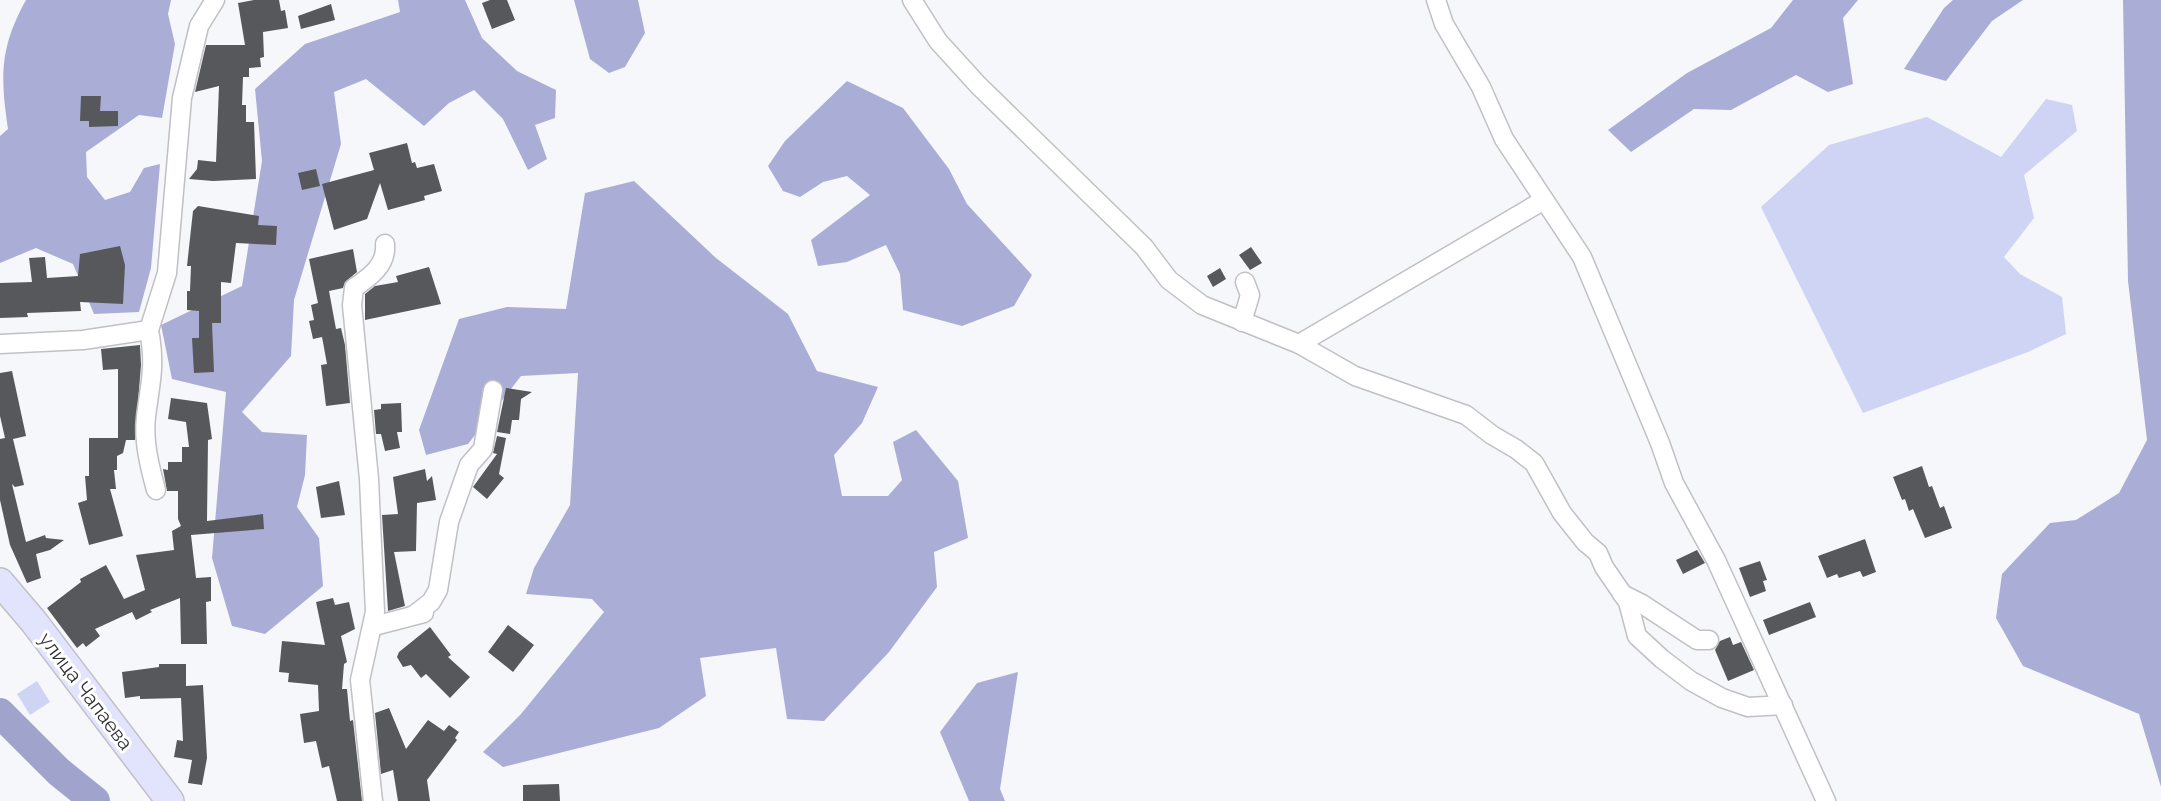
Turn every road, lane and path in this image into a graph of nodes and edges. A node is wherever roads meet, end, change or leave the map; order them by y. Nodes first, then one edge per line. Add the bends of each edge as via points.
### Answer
1 (215, 0) edge
2 (912, 0) edge
3 (1436, 0) edge
4 (1544, 200) junction
5 (385, 244) dead end
6 (1245, 282) dead end
7 (1242, 322) junction
8 (149, 330) junction
9 (0, 344) edge
10 (1299, 344) junction
11 (493, 390) dead end
12 (156, 490) dead end
13 (0, 582) edge
14 (1622, 594) junction
15 (438, 610) dead end
16 (414, 615) junction
17 (374, 626) junction
18 (1709, 640) dead end
19 (1783, 705) junction
20 (170, 801) edge
21 (374, 801) edge
22 (1826, 801) edge

1 - 8 street via 199,26 182,98 167,273
2 - 7 street via 938,41 978,85 1144,247 1169,280 1202,305
3 - 4 street via 1444,24 1481,87 1504,139
4 - 10 street
4 - 19 street via 1582,257 1674,483 1716,560
5 - 17 street via 382,262 354,288 352,305 369,479
6 - 7 street via 1250,295
7 - 10 street
8 - 9 street via 83,340
8 - 12 street via 152,387 145,418
10 - 14 street via 1355,376 1466,415 1516,449 1534,463 1562,513 1598,553
11 - 16 street via 483,449 470,465 449,522 438,590 431,602
13 - 20 street, улица Чапаева
14 - 18 street via 1697,640
14 - 19 street via 1637,636 1691,681 1748,707
15 - 16 street
16 - 17 street
17 - 21 street via 360,680
19 - 22 street

